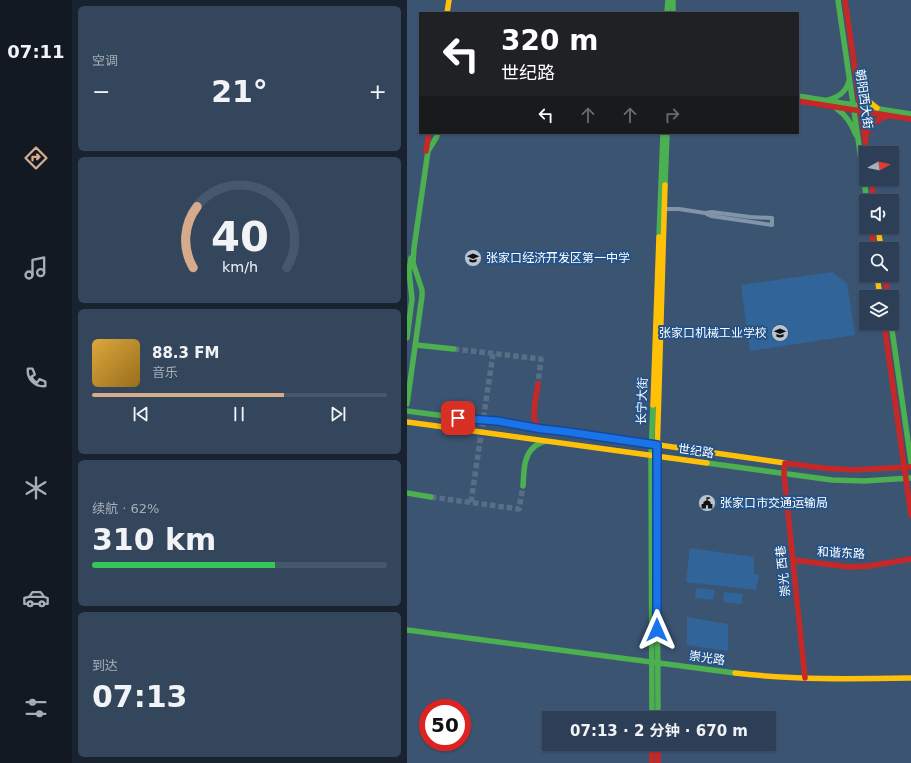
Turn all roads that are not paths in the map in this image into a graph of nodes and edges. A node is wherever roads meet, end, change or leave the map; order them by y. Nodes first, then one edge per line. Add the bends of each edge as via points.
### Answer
1 (449, 0) edge
2 (668, 0) edge
3 (673, 0) edge
4 (839, 0) edge
5 (845, 0) edge
6 (447, 12) edge
7 (667, 12) edge
8 (673, 12) edge
9 (850, 78) junction
10 (857, 78) junction
11 (799, 96) edge
12 (825, 100) junction
13 (799, 101) edge
14 (831, 106) junction
15 (854, 107) junction
16 (861, 109) junction
17 (881, 110) junction
18 (911, 114) edge
19 (890, 116) junction
20 (911, 119) edge
21 (429, 134) edge
22 (438, 134) edge
23 (663, 134) edge
24 (667, 134) edge
25 (866, 141) junction
26 (859, 142) junction
27 (866, 146) edge
28 (866, 194) edge
29 (665, 209) junction
30 (705, 213) junction
31 (413, 248) junction
32 (885, 330) edge
33 (892, 330) edge
34 (407, 338) edge
35 (415, 345) junction
36 (454, 349) tunnel mouth
37 (538, 384) tunnel mouth
38 (407, 404) edge
39 (407, 411) edge
40 (458, 418) junction
41 (407, 422) edge
42 (456, 428) junction
43 (549, 430) junction
44 (547, 442) junction
45 (654, 444) junction
46 (654, 456) junction
47 (911, 462) edge
48 (785, 463) junction
49 (905, 467) junction
50 (911, 467) edge
51 (784, 474) junction
52 (909, 478) edge
53 (523, 486) tunnel mouth
54 (407, 493) edge
55 (431, 497) tunnel mouth
56 (911, 515) edge
57 (911, 559) edge
58 (793, 560) junction
59 (407, 630) edge
60 (655, 662) junction
61 (805, 678) junction
62 (911, 678) edge
63 (652, 711) edge
64 (657, 711) edge
65 (652, 751) edge
66 (658, 751) edge
67 (652, 763) edge
68 (658, 763) edge

1 - 6 main road
2 - 7 main road
3 - 8 main road
4 - 9 main road, 朝阳西大街
5 - 10 main road, 朝阳西大街
9 - 12 main road via 844,92 833,99
9 - 15 main road, 朝阳西大街
10 - 16 main road, 朝阳西大街
10 - 17 main road via 868,100
11 - 12 main road
12 - 15 main road
13 - 14 main road
14 - 15 main road
14 - 26 main road via 844,114
15 - 16 main road
15 - 26 main road, 朝阳西大街
16 - 17 main road
16 - 19 main road
16 - 25 main road, 朝阳西大街
17 - 18 main road
19 - 20 main road
19 - 25 main road via 871,124 866,133
21 - 31 main road
22 - 31 main road via 428,151
23 - 45 main road, 长宁大街
24 - 29 main road, 长宁大街
25 - 27 main road, 朝阳西大街
26 - 28 main road, 朝阳西大街
29 - 30 street
29 - 45 main road, 长宁大街
30 - 30 street via 711,216 772,225 772,218
31 - 34 main road via 409,271 412,299
31 - 35 main road via 413,263 423,296
32 - 49 main road
33 - 47 main road
35 - 36 main road
35 - 38 main road
37 - 43 main road via 534,416 538,426
39 - 40 main road, 世纪路
40 - 42 main road
40 - 43 main road, 世纪路 via 497,421
41 - 42 main road, 世纪路
42 - 44 main road, 世纪路
43 - 44 main road
43 - 45 main road, 世纪路
44 - 46 main road, 世纪路
44 - 53 main road via 533,448 529,454
45 - 46 main road, 长宁大街
45 - 48 main road, 世纪路
46 - 51 main road, 世纪路
46 - 60 main road, 长宁大街
48 - 49 main road, 世纪路 via 853,470
48 - 51 main road, 崇光 西巷
49 - 50 main road, 世纪路
49 - 52 main road
51 - 52 main road, 世纪路 via 831,480
51 - 58 main road, 崇光 西巷
52 - 56 main road
54 - 55 main road
57 - 58 main road, 和谐东路 via 869,566
58 - 61 main road, 崇光 西巷
59 - 60 main road, 崇光路
60 - 61 main road, 崇光路 via 760,676
60 - 63 main road, 长宁大街
60 - 64 main road, 长宁大街
61 - 62 main road, 崇光路
65 - 67 main road
66 - 68 main road

